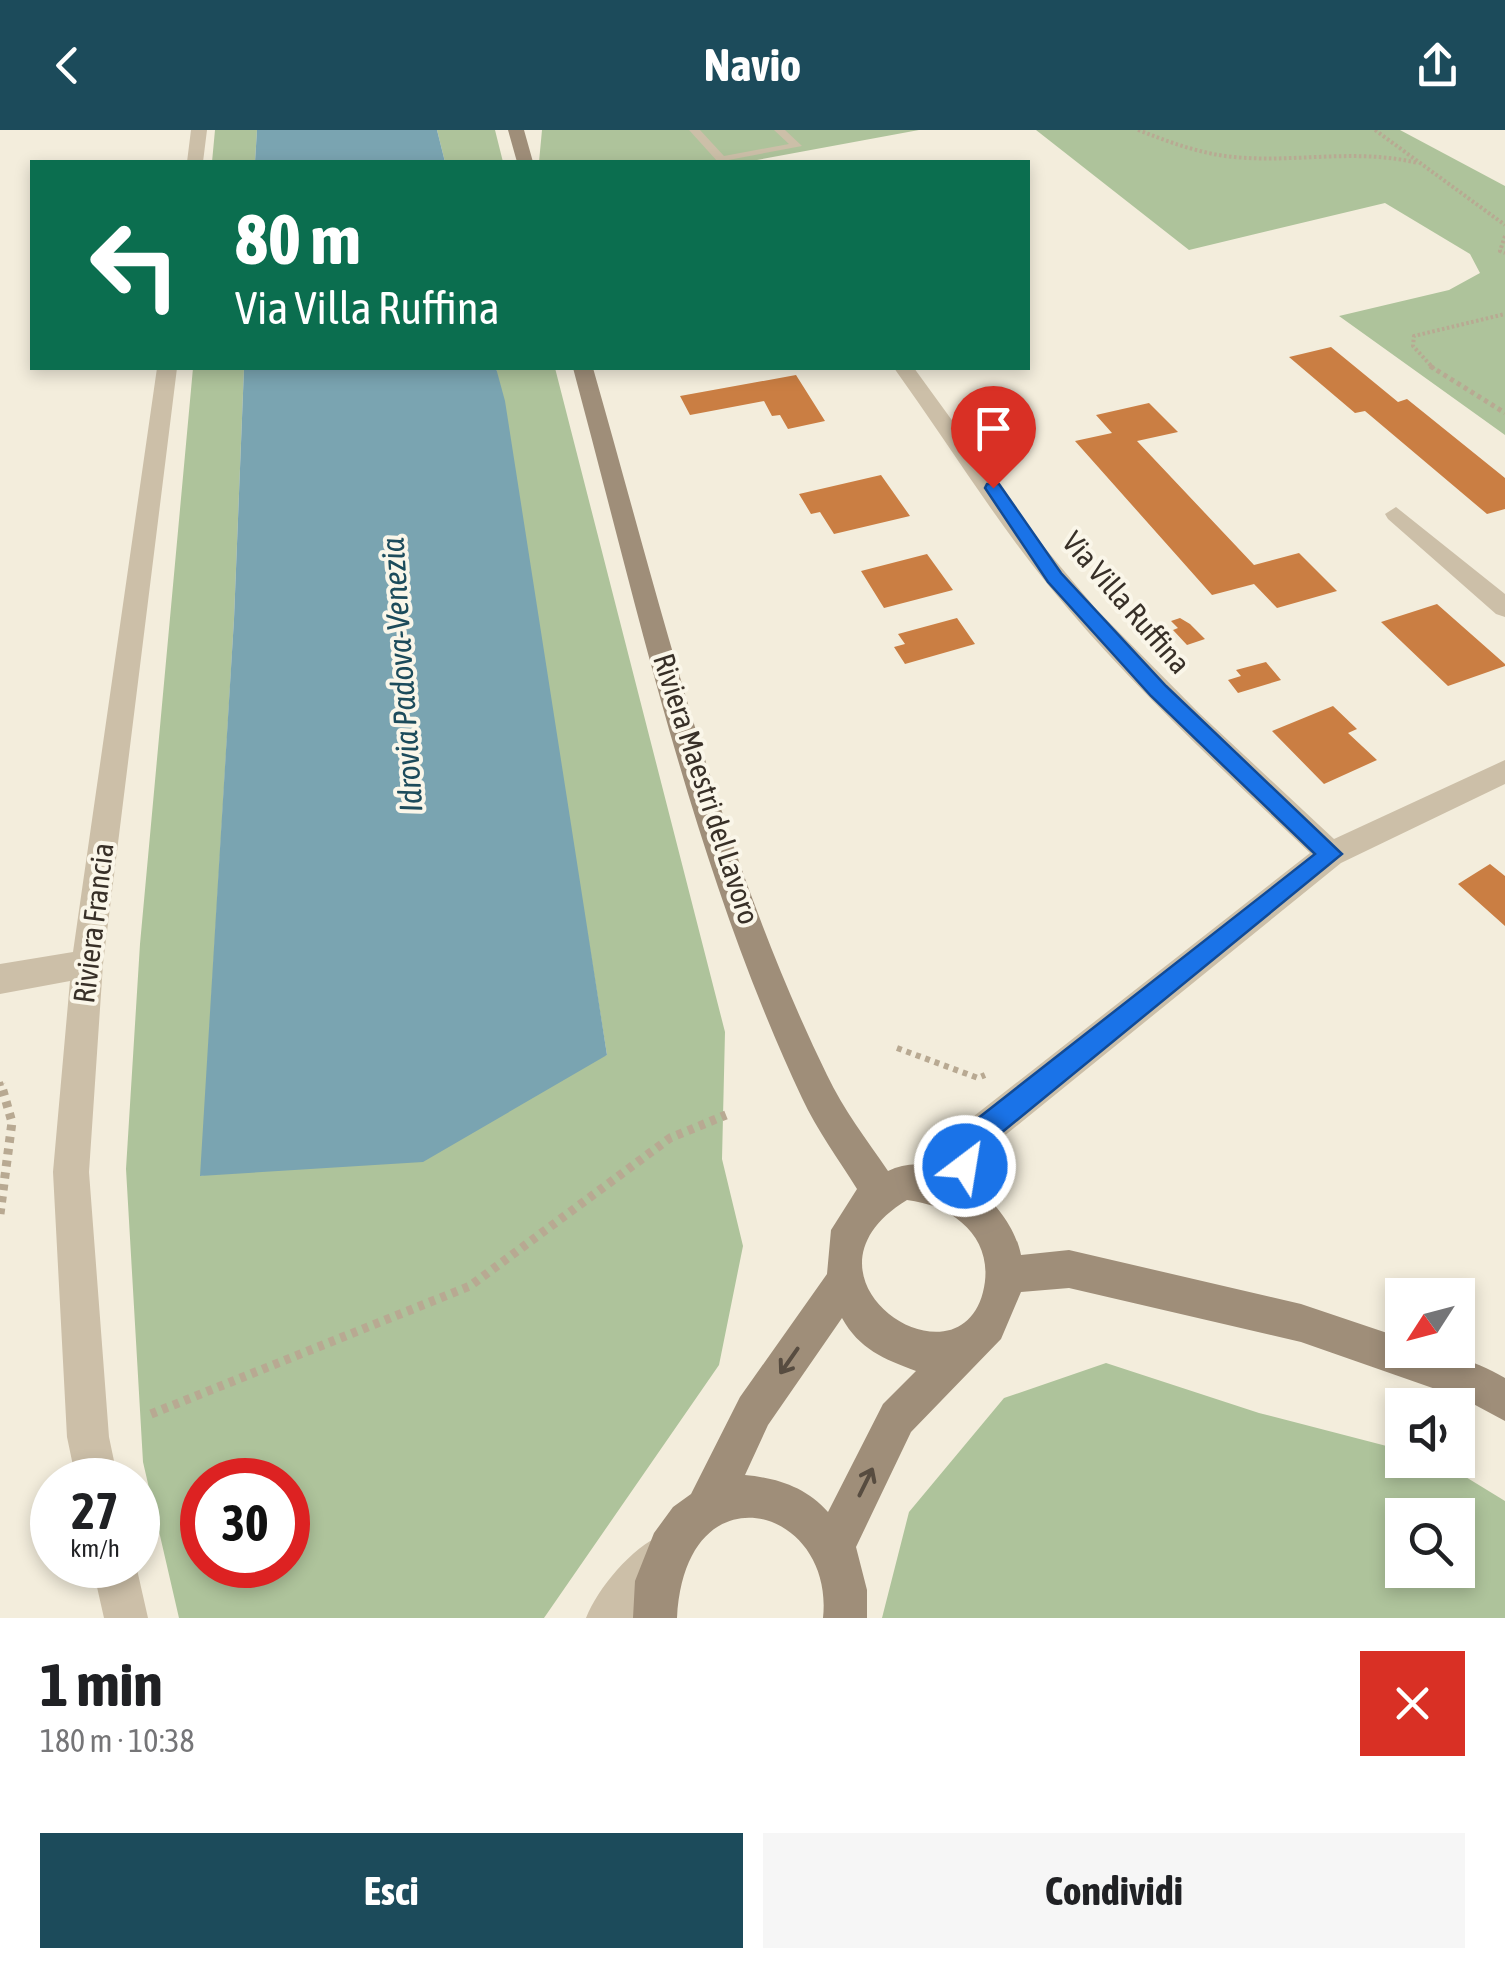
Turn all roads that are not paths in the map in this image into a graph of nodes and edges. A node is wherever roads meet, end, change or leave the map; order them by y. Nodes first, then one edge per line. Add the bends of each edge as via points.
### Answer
1 (200, 130) edge
2 (516, 130) edge
3 (716, 130) edge
4 (779, 130) edge
5 (696, 132) edge
6 (195, 160) edge
7 (525, 160) edge
8 (721, 160) edge
9 (727, 160) edge
10 (168, 370) edge
11 (583, 370) edge
12 (906, 370) edge
13 (1396, 514) dead end
14 (1505, 608) edge
15 (1505, 771) edge
16 (1331, 854) junction
17 (87, 964) junction
18 (0, 979) edge
19 (878, 1191) junction
20 (957, 1193) junction
21 (1005, 1276) junction
22 (845, 1282) junction
23 (970, 1344) junction
24 (1505, 1401) edge
25 (92, 1458) edge
26 (708, 1505) junction
27 (667, 1551) junction
28 (119, 1588) edge
29 (846, 1612) edge
30 (126, 1618) edge
31 (608, 1618) edge
32 (655, 1618) edge

1 - 6 street
2 - 7 street
3 - 5 lane
4 - 9 lane via 797,146
5 - 8 lane
10 - 17 street, Riviera Francia
11 - 19 street, Riviera Maestri del Lavoro via 684,732 762,963 816,1090
12 - 16 street, Via Villa Ruffina via 1055,577 1158,691
13 - 14 street
15 - 16 street
16 - 20 street via 972,1139
17 - 18 street
17 - 25 street, Riviera Francia via 71,1172
19 - 20 street via 931,1182
19 - 22 street via 856,1213 843,1245
20 - 21 street via 991,1228
21 - 23 street via 996,1315
21 - 24 street via 1069,1268 1301,1323 1474,1383
22 - 23 street via 862,1319 894,1346 932,1355
22 -> 26 street via 754,1410
29 -> 23 street via 834,1545 897,1418
26 - 27 street
26 - 29 street via 744,1493 780,1499 812,1521 836,1559
27 - 31 street
27 - 32 street
28 - 30 street

